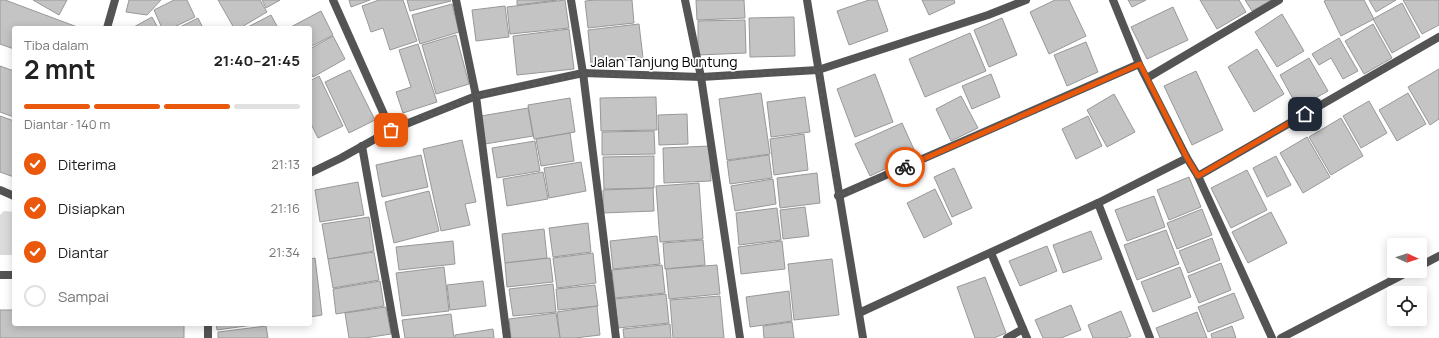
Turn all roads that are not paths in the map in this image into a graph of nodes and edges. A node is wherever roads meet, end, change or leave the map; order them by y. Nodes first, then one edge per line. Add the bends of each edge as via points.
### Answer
1 (115, 0) edge
2 (333, 0) edge
3 (456, 0) edge
4 (571, 0) edge
5 (685, 0) edge
6 (807, 0) edge
7 (1026, 0) edge
8 (1113, 0) edge
9 (1279, 0) edge
10 (108, 26) edge
11 (1439, 37) edge
12 (1140, 64) junction
13 (818, 70) junction
14 (583, 74) junction
15 (701, 77) junction
16 (1147, 78) junction
17 (476, 96) junction
18 (391, 130) junction
19 (362, 146) junction
20 (1187, 158) junction
21 (312, 172) edge
22 (1198, 176) junction
23 (0, 190) edge
24 (12, 195) edge
25 (838, 196) junction
26 (1098, 203) junction
27 (991, 253) junction
28 (1439, 256) edge
29 (1427, 262) edge
30 (0, 275) edge
31 (12, 275) edge
32 (1397, 278) edge
33 (859, 312) junction
34 (208, 326) edge
35 (1023, 329) junction
36 (208, 338) edge
37 (396, 338) edge
38 (507, 338) edge
39 (616, 338) edge
40 (740, 338) edge
41 (863, 338) edge
42 (1007, 338) edge
43 (1027, 338) edge
44 (1150, 338) edge
45 (1272, 338) edge
46 (1281, 338) edge

1 - 10 street
2 - 18 street
3 - 17 street
4 - 14 street
5 - 15 street
6 - 13 street
7 - 13 street, Jalan Tanjung Buntung via 988,15
8 - 12 street
9 - 16 street
11 - 22 street
12 - 16 street
12 - 25 street
13 - 15 street, Jalan Tanjung Buntung
13 - 25 street
14 - 15 street, Jalan Tanjung Buntung
14 - 17 street, Jalan Tanjung Buntung
14 - 39 street
15 - 40 street
16 - 20 street
17 - 18 street, Jalan Tanjung Buntung
17 - 38 street
18 - 19 street, Jalan Tanjung Buntung
19 - 21 street, Jalan Tanjung Buntung
19 - 37 street
20 - 22 street
20 - 26 street
22 - 45 street
23 - 24 street
25 - 33 street
26 - 27 street
26 - 44 street
27 - 33 street
27 - 35 street
28 - 29 street
30 - 31 street
32 - 46 street
33 - 41 street
34 - 36 street
35 - 42 street
35 - 43 street

